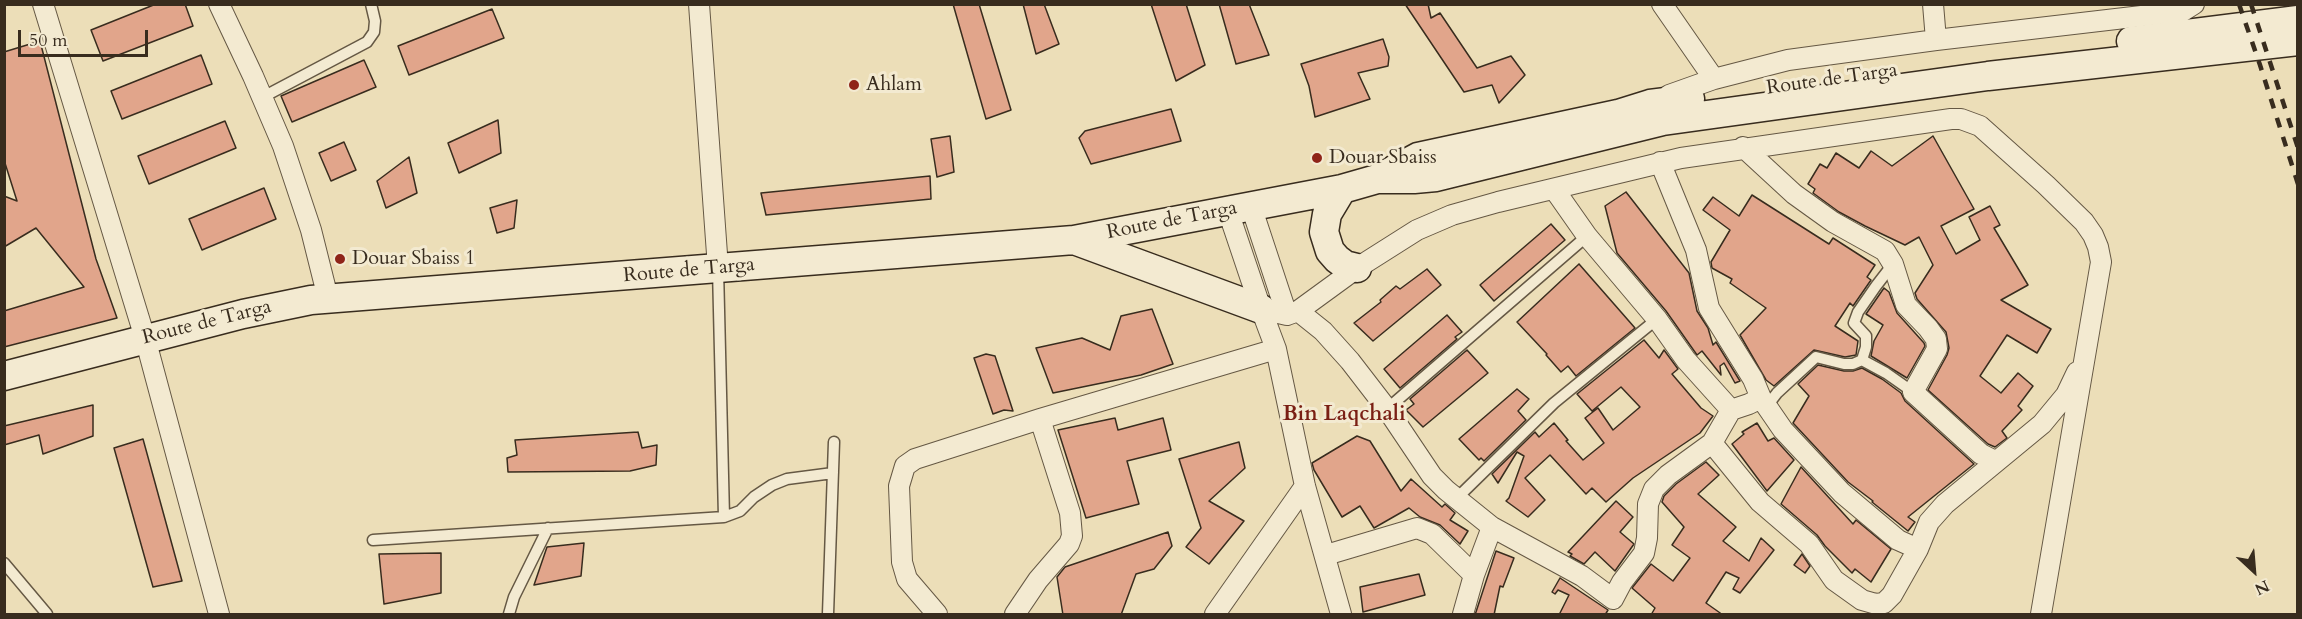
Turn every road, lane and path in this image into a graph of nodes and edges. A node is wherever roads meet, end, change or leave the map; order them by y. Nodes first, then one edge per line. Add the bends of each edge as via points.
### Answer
1 (43, 4) edge
2 (219, 4) edge
3 (370, 4) edge
4 (699, 4) edge
5 (1662, 4) edge
6 (1934, 4) edge
7 (2194, 4) edge
8 (2298, 20) edge
9 (1936, 40) junction
10 (2298, 41) edge
11 (1714, 79) junction
12 (262, 97) junction
13 (1650, 104) junction
14 (1743, 147) junction
15 (1660, 162) junction
16 (1377, 179) junction
17 (1342, 189) junction
18 (1554, 189) junction
19 (1240, 209) junction
20 (1587, 236) junction
21 (1074, 240) junction
22 (1893, 264) junction
23 (718, 268) junction
24 (1357, 268) junction
25 (328, 298) junction
26 (1282, 312) junction
27 (1658, 319) junction
28 (146, 338) junction
29 (1276, 349) junction
30 (2087, 352) junction
31 (1862, 360) junction
32 (4, 376) edge
33 (1913, 392) junction
34 (1764, 402) junction
35 (1387, 409) junction
36 (1731, 410) junction
37 (1040, 419) junction
38 (834, 442) dead end
39 (1712, 443) junction
40 (1995, 461) junction
41 (833, 473) junction
42 (1305, 486) junction
43 (1456, 499) junction
44 (724, 517) junction
45 (1492, 527) junction
46 (548, 528) junction
47 (373, 540) dead end
48 (1918, 549) junction
49 (1326, 555) junction
50 (4, 563) edge
51 (1474, 575) junction
52 (1614, 607) edge
53 (47, 615) edge
54 (219, 615) edge
55 (509, 615) edge
56 (828, 615) edge
57 (937, 615) edge
58 (1015, 615) edge
59 (1215, 615) edge
60 (1341, 615) edge
61 (1463, 615) edge
62 (2041, 615) edge

1 - 28 street
2 - 12 street
3 - 12 lane via 375,21 367,42
4 - 23 street
5 - 11 street
6 - 9 street
7 - 9 street via 2176,12
8 - 13 main road, Route de Targa
9 - 11 street via 1788,60
10 - 16 main road, Route de Targa via 1988,76 1662,121 1426,179
11 - 13 street
12 - 25 street via 284,146
13 - 16 main road, Route de Targa via 1418,157
14 - 15 street
14 - 22 street via 1794,194 1833,222 1885,251
14 - 30 street via 1952,118 1980,126 2046,185 2093,235 2101,262
15 - 18 street
15 - 34 street via 1696,250 1709,308
16 - 17 main road, Route de Targa
17 - 19 main road, Route de Targa
17 - 24 main road via 1327,214 1324,232 1337,259
18 - 20 street
18 - 24 street via 1434,222
19 - 21 main road, Route de Targa
19 - 26 street
20 - 27 street
20 - 35 lane
21 - 23 main road, Route de Targa
21 - 26 main road
22 - 31 lane via 1854,323 1866,336
22 - 33 street via 1906,305 1936,339 1937,349
23 - 25 main road, Route de Targa
23 - 44 lane
24 - 26 street
25 - 28 main road, Route de Targa via 273,307
26 - 29 street
26 - 35 street via 1323,331
27 - 36 street via 1686,360
27 - 43 lane via 1554,403
28 - 32 main road, Route de Targa
28 - 54 street
29 - 37 street
29 - 42 street
30 - 40 street via 2054,411
30 - 62 street
31 - 33 lane
31 - 34 lane via 1844,364 1816,357
33 - 40 street via 1982,454
34 - 36 street
34 - 48 street via 1783,430 1842,493 1898,540
35 - 43 street via 1432,476
36 - 39 street
37 - 57 street via 915,459 905,466 899,486 902,562 907,579
37 - 58 street via 1070,513 1072,536
38 - 41 lane
39 - 48 street via 1760,502 1818,554 1834,580 1862,600 1884,603
39 - 52 street via 1654,489 1648,504 1644,553 1622,582
40 - 48 street via 1929,522
41 - 44 lane via 772,485 740,511
41 - 56 lane
42 - 49 street
42 - 59 street
43 - 45 street
44 - 46 lane
45 - 51 street
45 - 52 street via 1582,576
46 - 47 lane
46 - 55 lane
49 - 51 street via 1417,528 1432,534
49 - 60 street
50 - 53 lane
51 - 61 street

